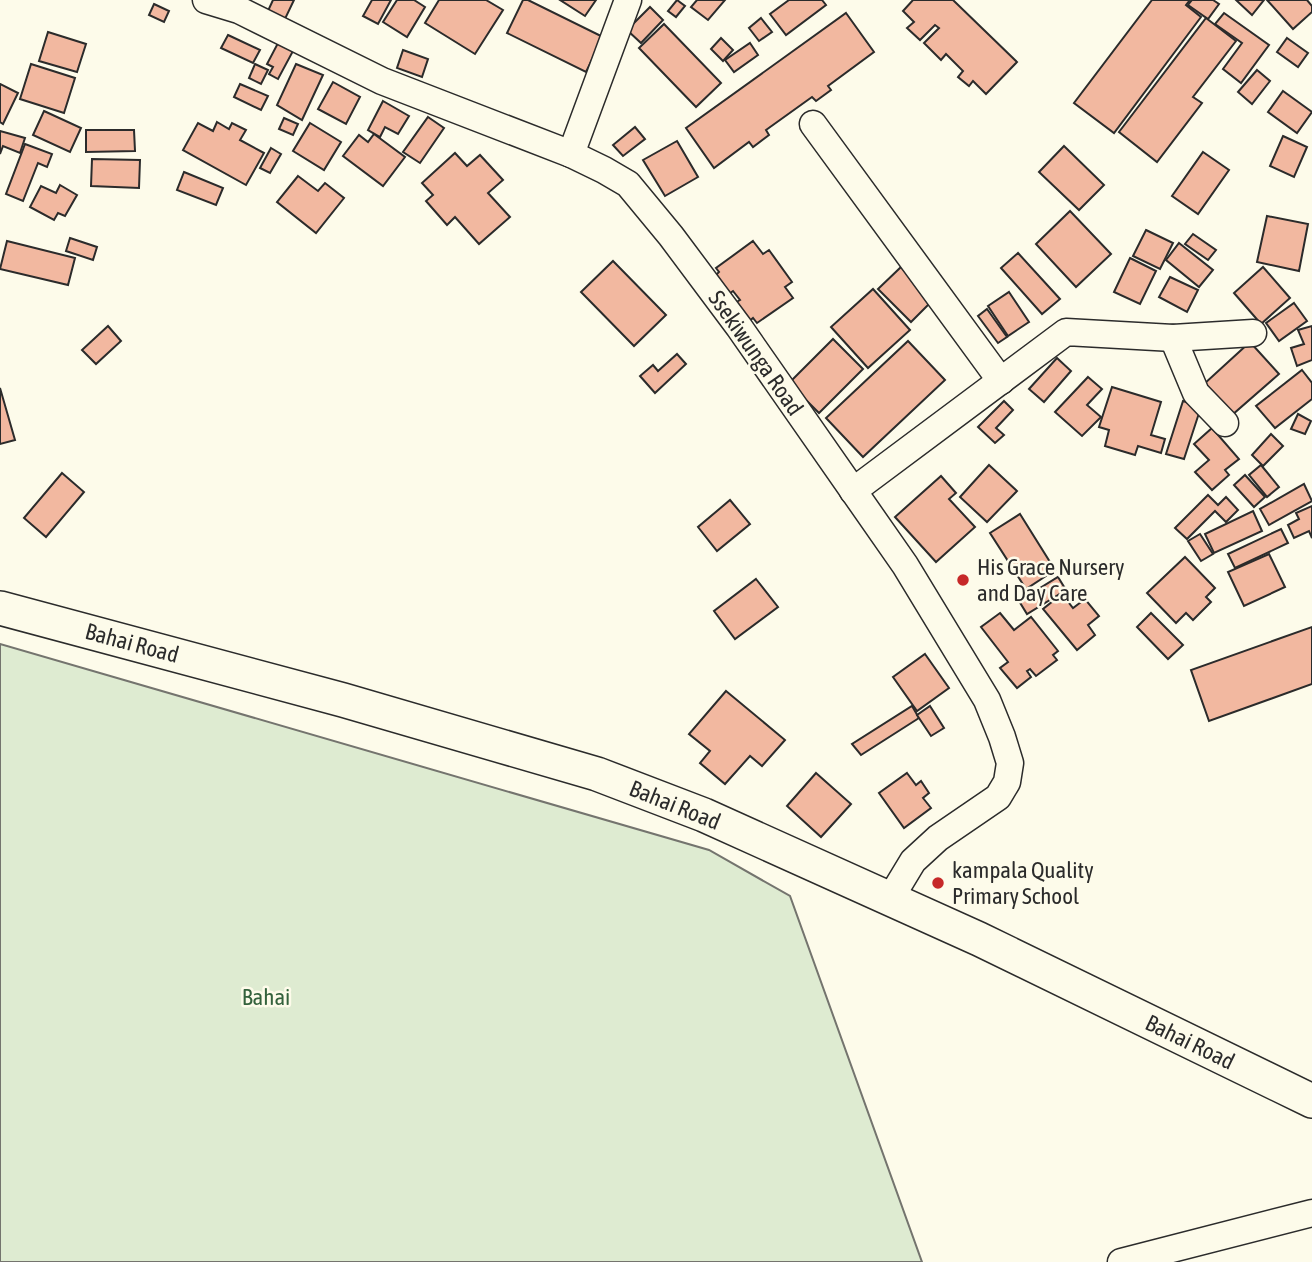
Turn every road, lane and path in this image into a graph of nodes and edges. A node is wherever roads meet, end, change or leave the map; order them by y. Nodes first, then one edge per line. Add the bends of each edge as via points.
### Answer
1 (206, 0) edge
2 (628, 0) edge
3 (813, 124) dead end
4 (571, 154) junction
5 (1253, 332) dead end
6 (1173, 338) junction
7 (1001, 381) junction
8 (1225, 423) dead end
9 (853, 492) junction
10 (0, 608) edge
11 (890, 900) junction
12 (1312, 1101) edge
13 (1312, 1213) edge
14 (1121, 1262) edge

1 - 4 street, Ssekiwunga Road via 239,10 382,81
2 - 4 street
3 - 7 street
4 - 9 street, Ssekiwunga Road via 628,184 644,202 739,327
5 - 6 street
6 - 7 street via 1066,332
6 - 8 street via 1196,393
7 - 9 street
9 - 11 street, Ssekiwunga Road via 905,565 986,700 1010,762 1007,782 998,797 913,861
10 - 11 street, Bahai Road via 597,774 704,815
11 - 12 street, Bahai Road
13 - 14 street

